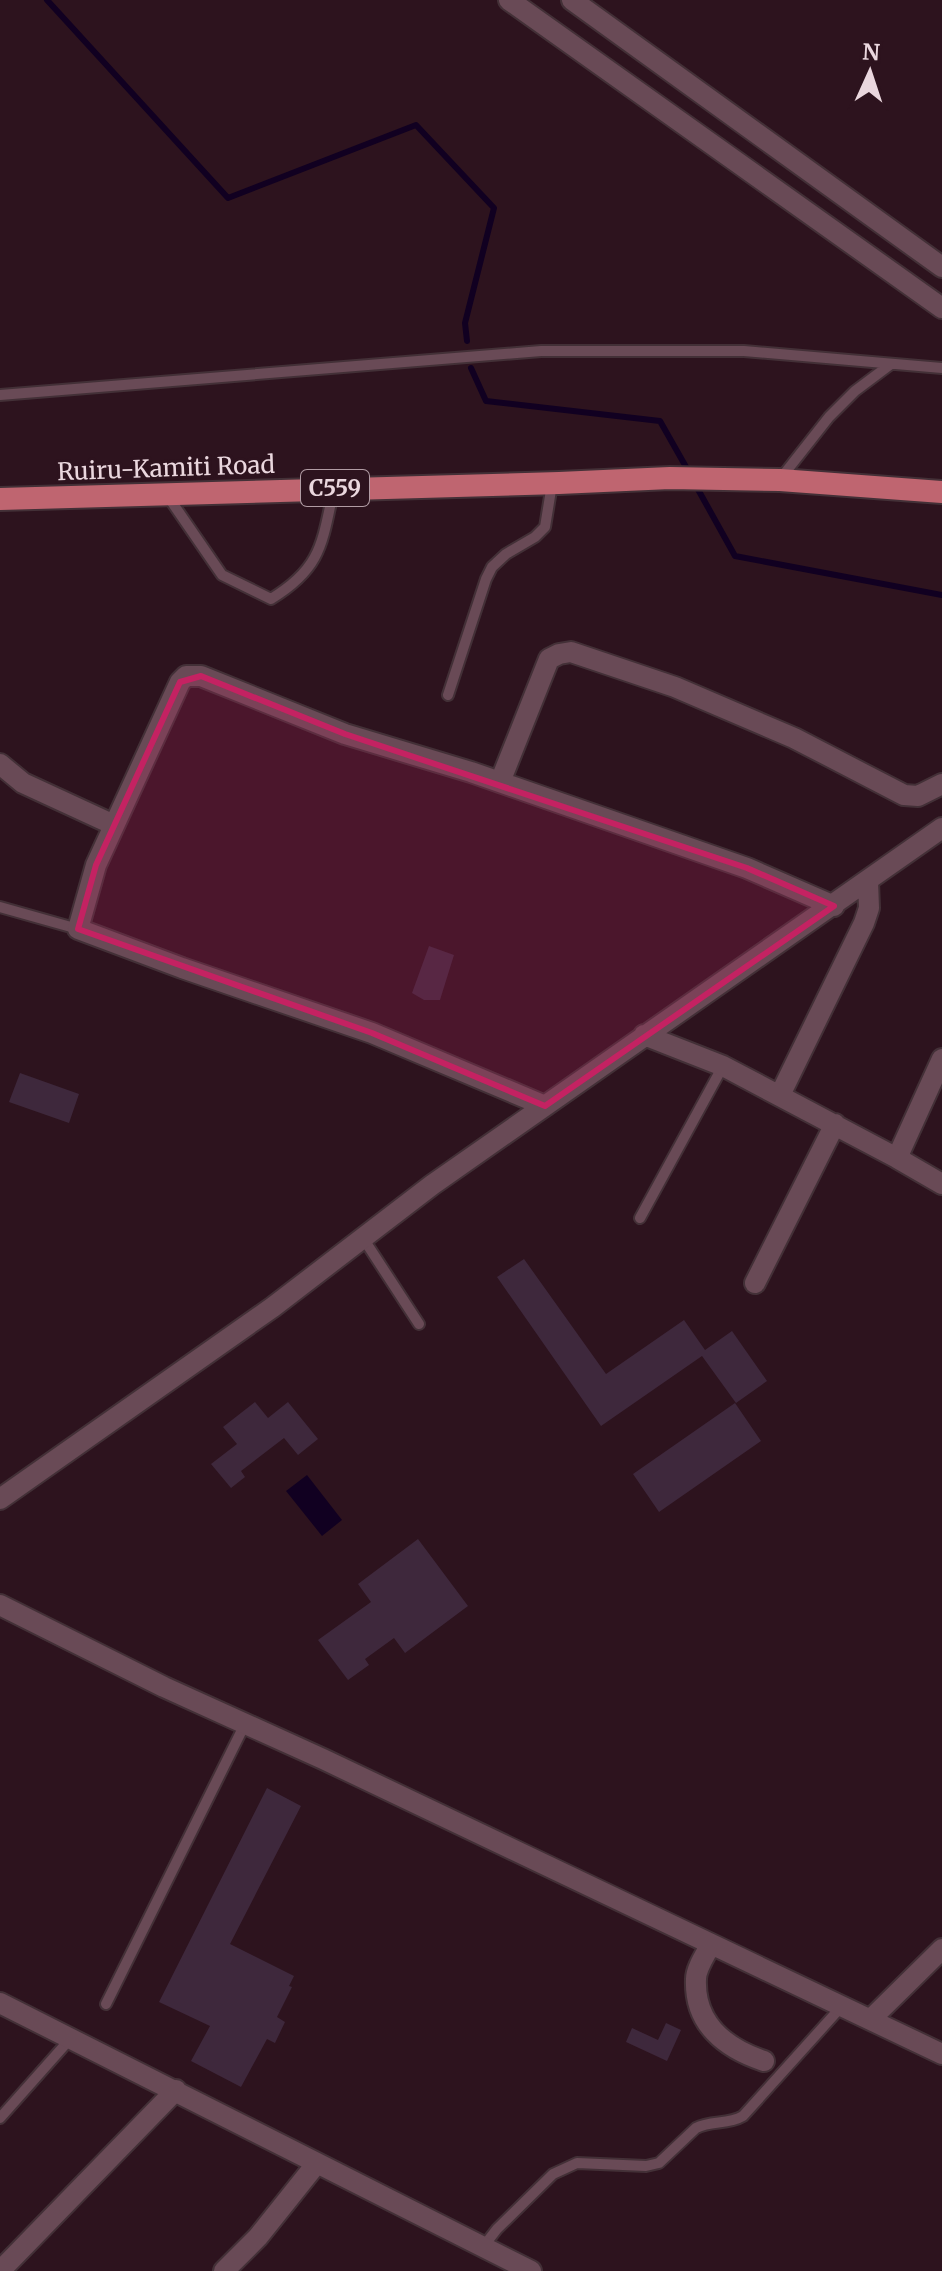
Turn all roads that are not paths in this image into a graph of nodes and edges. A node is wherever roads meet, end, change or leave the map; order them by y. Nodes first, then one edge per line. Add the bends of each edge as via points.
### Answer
1 (509, 0) edge
2 (572, 0) edge
3 (942, 267) edge
4 (942, 308) edge
5 (891, 364) junction
6 (942, 368) edge
7 (0, 395) edge
8 (780, 480) junction
9 (552, 483) junction
10 (334, 488) junction
11 (942, 492) edge
12 (167, 495) junction
13 (0, 499) edge
14 (448, 695) dead end
15 (0, 764) edge
16 (500, 782) junction
17 (942, 784) edge
18 (114, 825) junction
19 (942, 828) edge
20 (868, 881) junction
21 (834, 906) junction
22 (0, 907) edge
23 (78, 929) junction
24 (644, 1035) junction
25 (942, 1059) edge
26 (723, 1066) junction
27 (780, 1095) junction
28 (545, 1106) junction
29 (835, 1124) junction
30 (897, 1158) junction
31 (942, 1184) edge
32 (640, 1218) dead end
33 (363, 1238) junction
34 (755, 1283) dead end
35 (419, 1324) dead end
36 (0, 1499) edge
37 (0, 1605) edge
38 (245, 1724) junction
39 (711, 1944) junction
40 (942, 1949) edge
41 (106, 2004) dead end
42 (1, 2005) edge
43 (842, 2006) junction
44 (871, 2019) junction
45 (71, 2038) junction
46 (942, 2054) edge
47 (764, 2061) dead end
48 (176, 2090) junction
49 (0, 2118) edge
50 (317, 2163) junction
51 (483, 2247) junction
52 (0, 2271) edge
53 (224, 2271) edge
54 (531, 2271) edge

1 - 4 street
2 - 3 street
5 - 6 lane
5 - 7 lane via 744,351 541,351
5 - 8 lane via 829,417
8 - 9 main road, Ruiru-Kamiti Road / C559
8 - 11 main road, C559
9 - 10 main road, Ruiru-Kamiti Road / C559
9 - 14 lane via 545,527 506,554 486,579
10 - 12 main road, Ruiru-Kamiti Road / C559
10 - 12 lane via 320,550 296,583 271,599 222,575
12 - 13 main road, Ruiru-Kamiti Road / C559
15 - 18 street via 23,783
16 - 17 street via 549,659 571,652 688,692 794,738 904,795 918,796
16 - 18 street via 345,734 201,676 186,676 173,693
16 - 21 street via 747,868
18 - 23 street
19 - 20 street
20 - 21 street
20 - 27 street via 864,923
21 - 24 street
22 - 23 lane
23 - 28 street via 372,1033
24 - 26 street
24 - 28 street
25 - 30 street
26 - 27 street
26 - 32 lane
27 - 29 street
28 - 33 street
29 - 30 street
29 - 34 street
30 - 31 street
33 - 35 lane
33 - 36 street
37 - 38 street
38 - 39 street
38 - 41 lane
39 - 43 street
39 - 47 street via 695,1977 699,2009 736,2052
40 - 44 street
42 - 45 street
43 - 44 street
43 - 51 lane via 743,2116 703,2124 659,2163 577,2163 564,2168
44 - 46 street
45 - 48 street
45 - 49 lane
48 - 50 street
48 - 52 street
50 - 51 street
50 - 53 street
51 - 54 street

